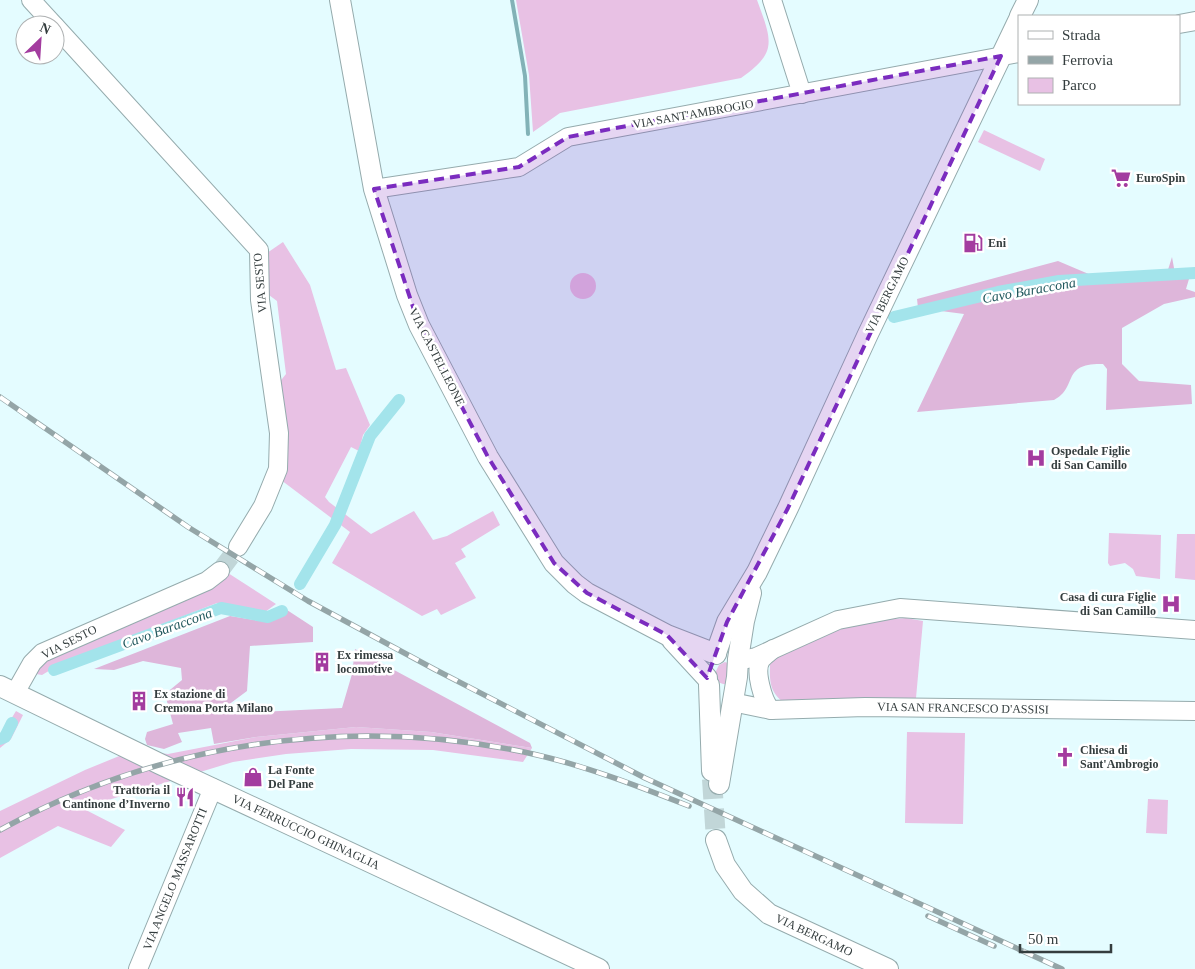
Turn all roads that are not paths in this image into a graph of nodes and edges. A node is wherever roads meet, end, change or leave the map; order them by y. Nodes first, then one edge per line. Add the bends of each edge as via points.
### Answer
1 (31, 0) edge
2 (340, 0) edge
3 (772, 0) edge
4 (1028, 0) edge
5 (44, 15) edge
6 (1020, 15) edge
7 (1195, 21) edge
8 (1018, 22) edge
9 (1180, 24) edge
10 (65, 38) edge
11 (1010, 55) edge
12 (802, 94) junction
13 (374, 189) junction
14 (238, 547) tunnel mouth
15 (220, 571) tunnel mouth
16 (757, 572) junction
17 (732, 612) junction
18 (1195, 630) edge
19 (667, 635) junction
20 (742, 635) junction
21 (690, 643) junction
22 (768, 651) junction
23 (716, 654) junction
24 (738, 660) junction
25 (709, 683) junction
26 (8, 690) edge
27 (734, 694) junction
28 (771, 710) junction
29 (1195, 710) edge
30 (213, 788) junction
31 (716, 840) tunnel mouth
32 (138, 969) edge
33 (598, 969) edge
34 (888, 969) edge

1 - 5 street, VIA SESTO
2 - 13 main road, VIA CASTELLEONE
3 - 12 street
4 - 6 main road, VIA BERGAMO
7 - 9 street
8 - 11 main road, VIA BERGAMO
10 - 14 street, VIA SESTO via 259,250 260,300 279,433 278,469 263,506
11 - 12 street, VIA SANT'AMBROGIO
11 - 16 main road, VIA BERGAMO
12 - 13 street, VIA SANT'AMBROGIO via 568,136 519,167
13 - 19 main road, VIA CASTELLEONE via 419,325 488,457 529,526 554,563 575,584
15 - 26 street, VIA SESTO via 206,581 42,653
16 - 17 main road, VIA BERGAMO
16 - 20 main road, VIA BERGAMO
17 - 21 main road, VIA BERGAMO
17 - 23 main road, VIA BERGAMO
18 - 22 street via 900,608 838,620
19 - 21 main road, VIA CASTELLEONE
19 - 25 main road, VIA CASTELLEONE
20 - 22 street
20 - 24 main road, VIA BERGAMO
21 - 23 main road, VIA CASTELLEONE
22 - 24 street
22 - 28 street via 759,665 763,699
23 - 24 main road, VIA CASTELLEONE via 728,653
23 - 25 main road, VIA BERGAMO
24 - 27 main road, VIA BERGAMO
25 - 27 main road, VIA CASTELLEONE
25 - 27 main road via 716,781
26 - 30 main road, VIA FERRUCCIO GHINAGLIA
27 - 28 street, VIA SAN FRANCESCO D'ASSISI
28 - 29 street, VIA SAN FRANCESCO D'ASSISI
30 - 32 street, VIA ANGELO MASSAROTTI
30 - 33 main road, VIA FERRUCCIO GHINAGLIA
31 - 34 main road, VIA BERGAMO via 725,865 743,891 769,914

